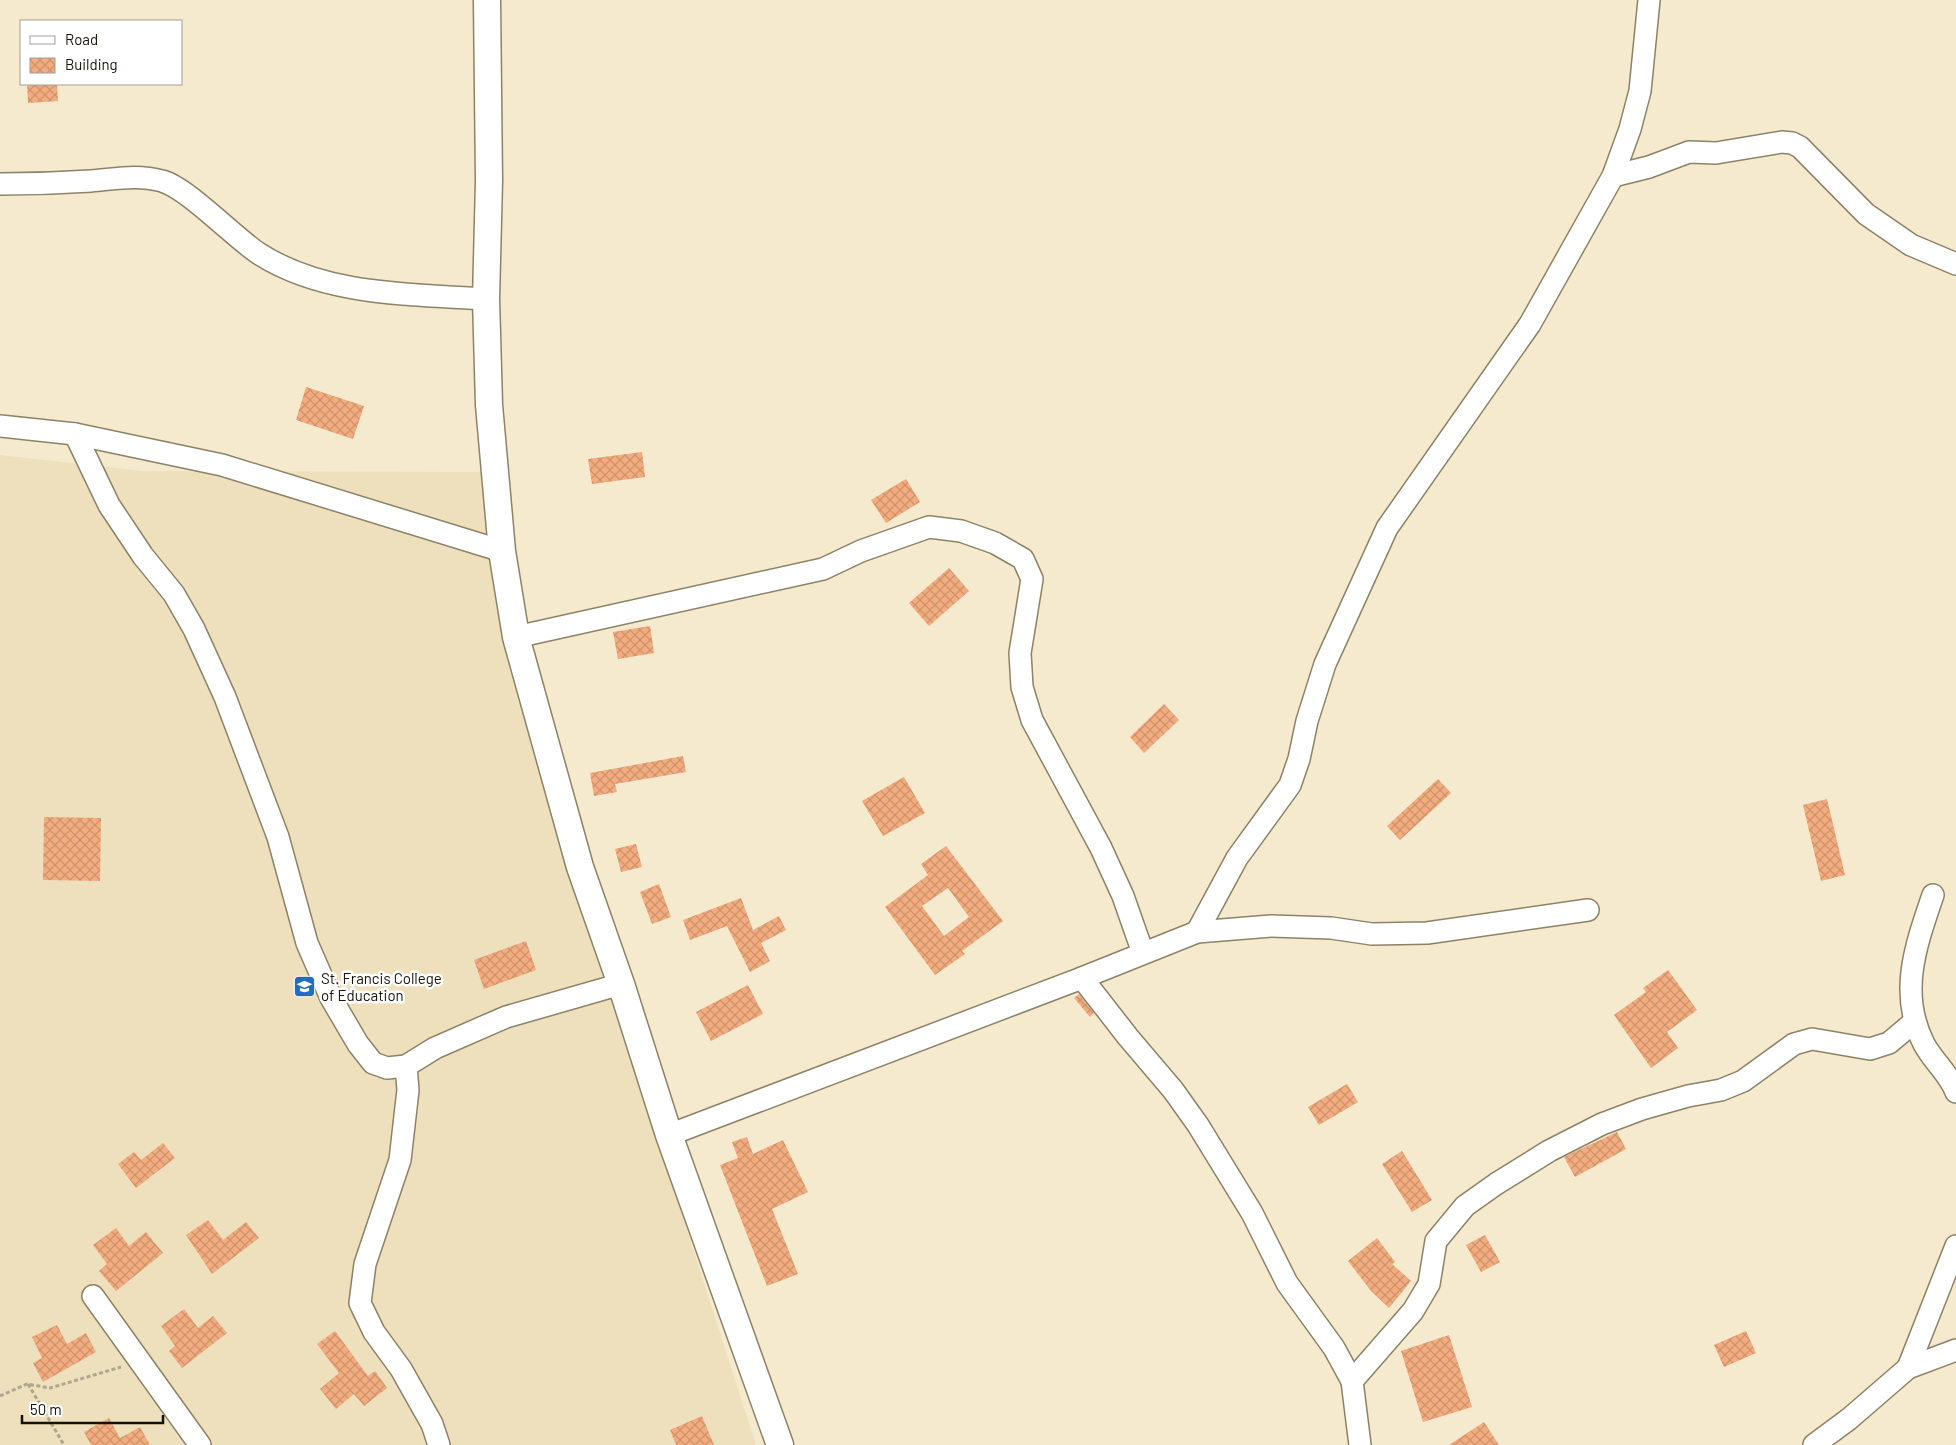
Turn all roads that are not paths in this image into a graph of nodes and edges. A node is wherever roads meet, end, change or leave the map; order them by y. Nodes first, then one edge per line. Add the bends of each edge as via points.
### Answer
1 (487, 0) edge
2 (1650, 0) edge
3 (1614, 176) junction
4 (0, 184) edge
5 (1956, 264) edge
6 (486, 299) junction
7 (0, 426) edge
8 (75, 434) junction
9 (502, 551) junction
10 (516, 637) junction
11 (1932, 895) dead end
12 (1588, 910) dead end
13 (1197, 932) junction
14 (1144, 953) junction
15 (1082, 978) junction
16 (621, 984) junction
17 (1914, 1022) junction
18 (406, 1066) junction
19 (1956, 1092) edge
20 (669, 1135) junction
21 (1956, 1246) edge
22 (93, 1296) dead end
23 (1956, 1350) edge
24 (1908, 1368) junction
25 (1352, 1381) junction
26 (200, 1445) edge
27 (439, 1445) edge
28 (780, 1445) edge
29 (1360, 1445) edge
30 (1814, 1445) edge

1 - 6 main road
2 - 3 street via 1640,91
3 - 5 street via 1689,152 1716,153 1765,144 1792,143 1800,147 1866,214 1911,245
3 - 13 street via 1530,324 1387,528 1325,664 1290,785 1238,858
4 - 6 street via 142,176 164,181 259,254 302,275 351,287
6 - 9 main road via 489,404
7 - 8 street
8 - 9 street via 222,465
8 - 18 street via 109,505 143,556 174,594 194,629 225,698 278,837 307,943 332,998 358,1044 373,1063 387,1068
9 - 10 main road
10 - 14 street via 823,568 929,527 961,531 995,543 1022,559 1032,579 1020,653 1022,687 1032,720 1101,848
10 - 16 main road via 580,867
11 - 17 street via 1914,954 1911,996
12 - 13 street via 1427,933 1372,934 1331,928 1271,926
13 - 14 street
14 - 15 street
15 - 20 street
15 - 25 street via 1173,1090 1198,1126 1252,1213 1287,1282 1334,1348
16 - 18 street via 506,1017 435,1048
16 - 20 main road
17 - 19 street via 1925,1046
17 - 25 street via 1889,1043 1870,1049 1812,1039 1794,1044 1743,1081 1721,1090 1642,1109 1602,1124 1549,1151 1496,1184 1465,1206 1436,1241 1429,1284 1413,1311
18 - 27 street via 408,1090 400,1160 365,1264 360,1303 374,1332 401,1369 432,1424
20 - 28 main road
21 - 24 street
22 - 26 street
23 - 24 street
24 - 30 street via 1850,1419
25 - 29 street

